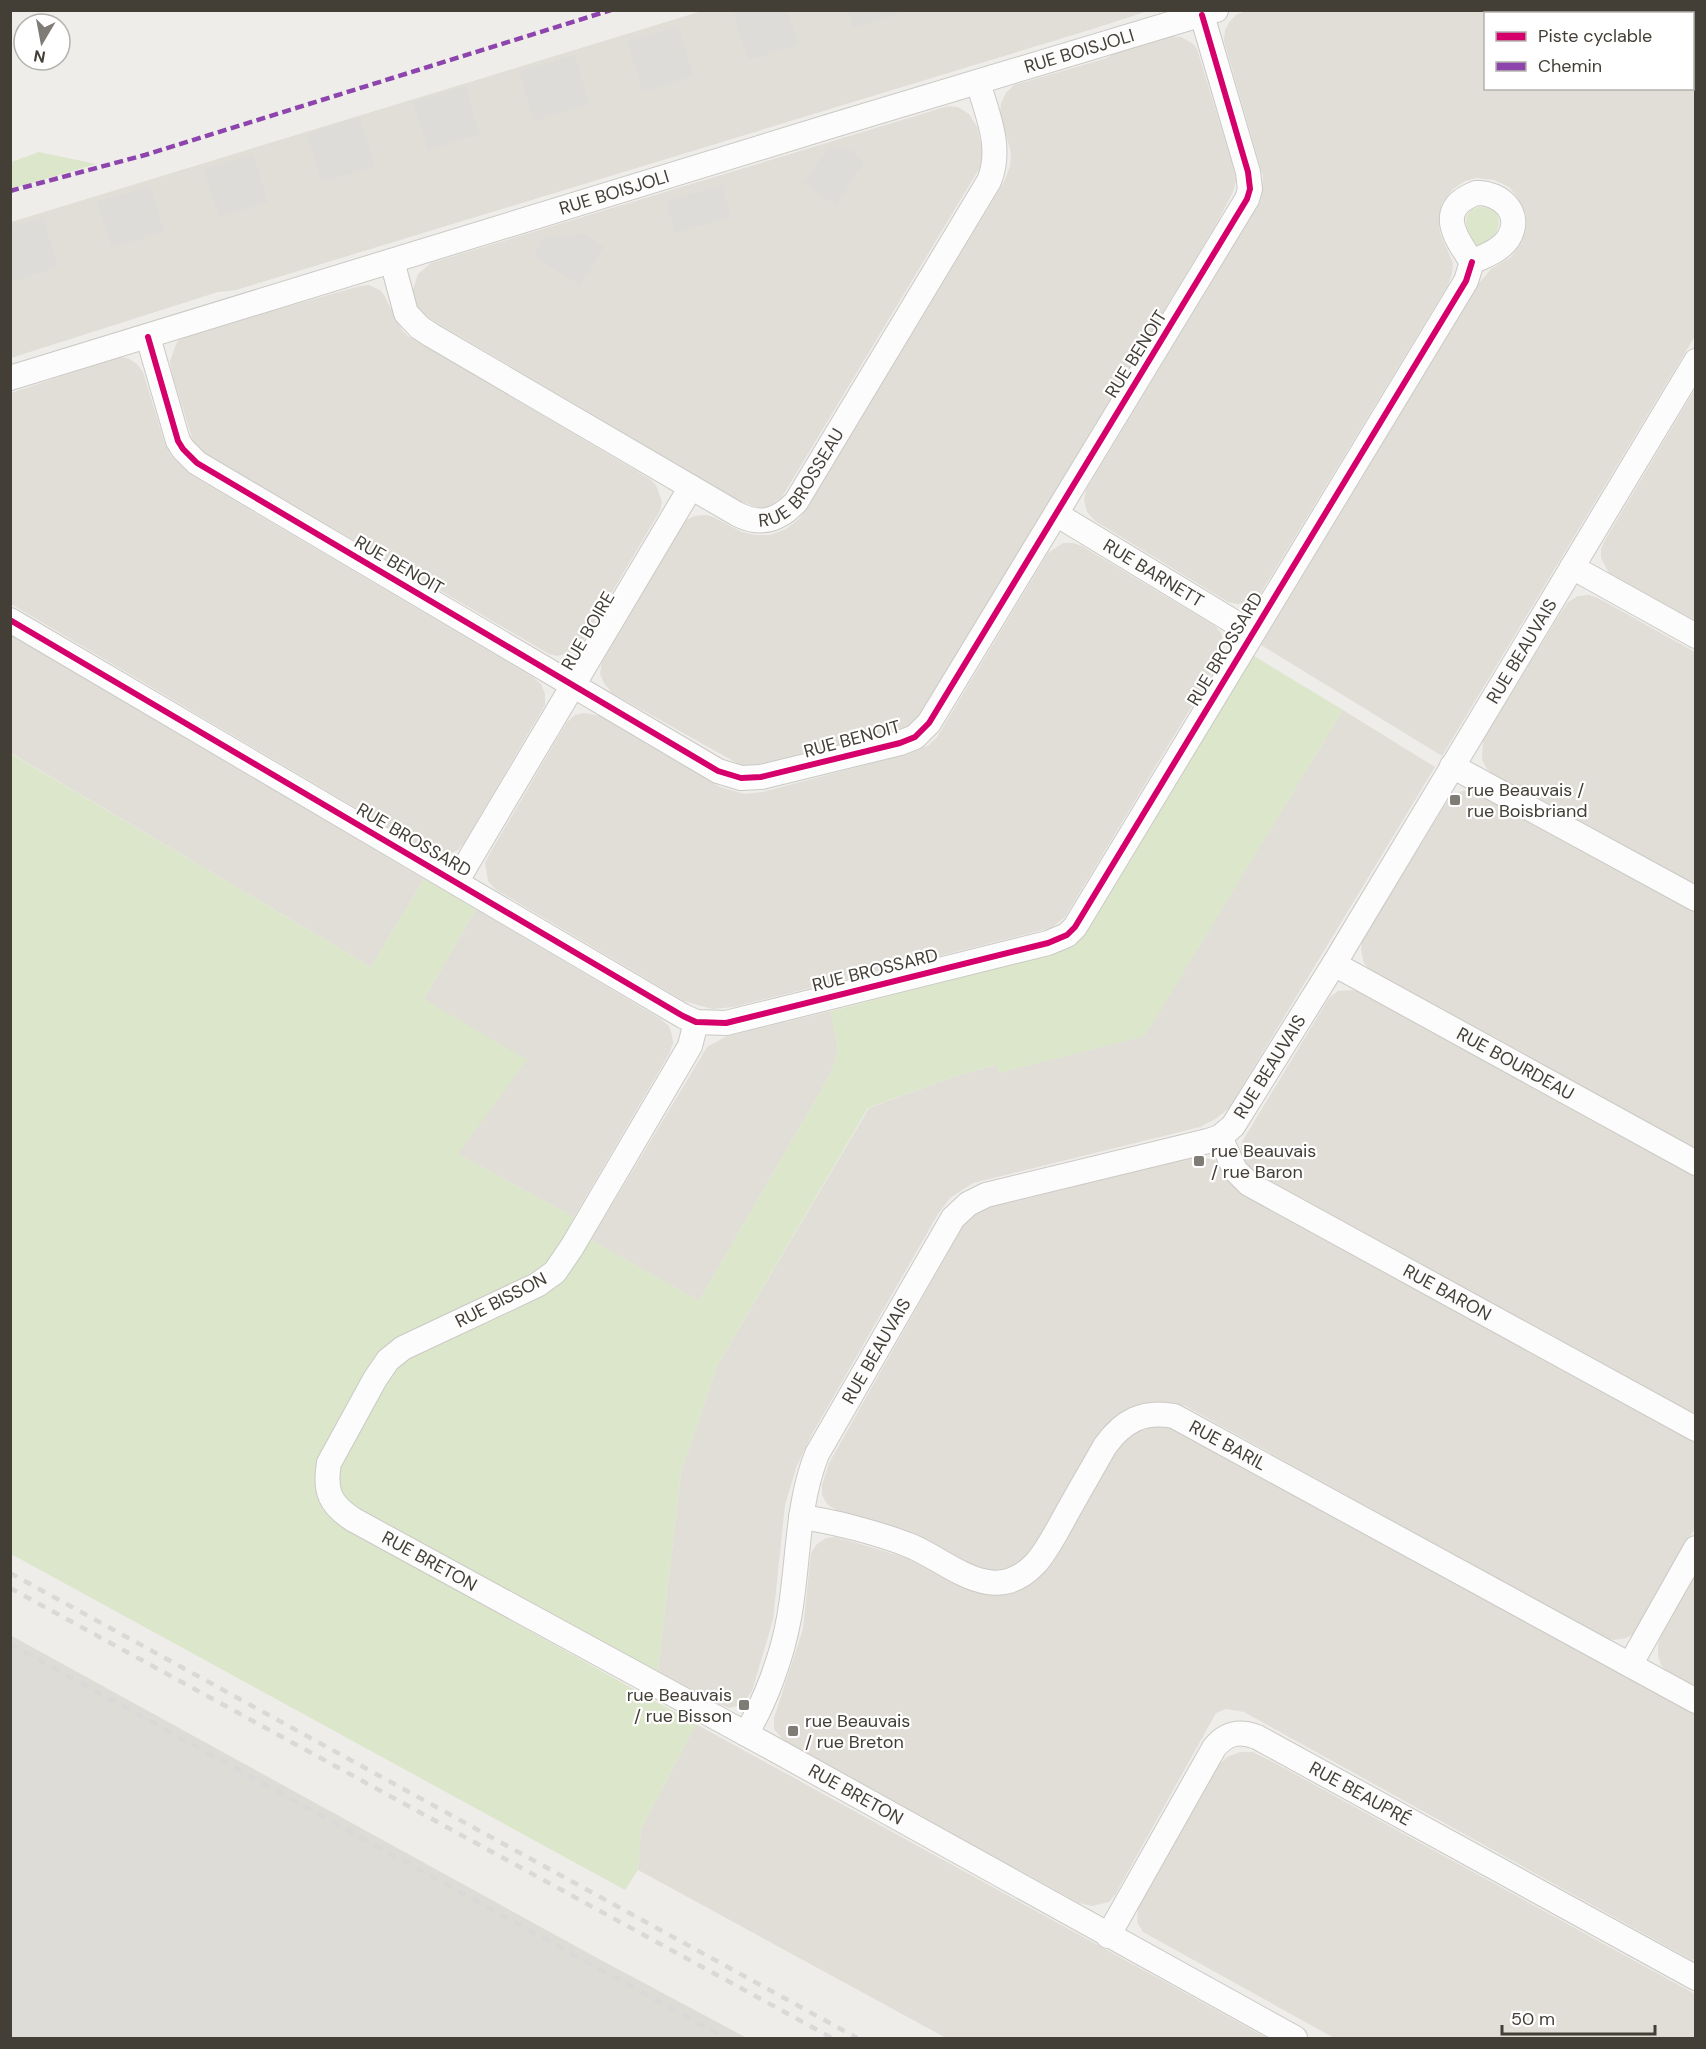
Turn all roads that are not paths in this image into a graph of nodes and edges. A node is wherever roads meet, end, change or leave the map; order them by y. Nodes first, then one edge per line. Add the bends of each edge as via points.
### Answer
1 (1209, 13) edge
2 (978, 82) junction
3 (392, 261) junction
4 (1472, 262) dead end
5 (148, 337) junction
6 (1695, 361) edge
7 (10, 378) edge
8 (691, 487) junction
9 (1056, 514) junction
10 (1572, 567) junction
11 (10, 620) edge
12 (1252, 633) junction
13 (1695, 636) edge
14 (573, 685) junction
15 (1452, 766) junction
16 (456, 882) junction
17 (1695, 899) edge
18 (1334, 964) junction
19 (696, 1022) junction
20 (1220, 1137) junction
21 (1695, 1163) edge
22 (1695, 1430) edge
23 (328, 1492) joint
24 (801, 1517) junction
25 (1695, 1548) edge
26 (1630, 1665) junction
27 (1695, 1701) edge
28 (746, 1734) junction
29 (1108, 1936) junction
30 (1695, 1978) edge
31 (1295, 2038) edge

1 - 2 street, RUE BOISJOLI
1 - 9 street, RUE BENOIT via 1248,172 1247,199
2 - 3 street, RUE BOISJOLI
2 - 8 street, RUE BROSSEAU via 995,144 995,164 989,181 796,502 781,516 753,520
3 - 5 street, RUE BOISJOLI
3 - 8 street, RUE BROSSEAU via 406,314 419,327
4 - 12 street, RUE BROSSARD via 1466,280
5 - 7 street, RUE BOISJOLI
5 - 14 street, RUE BENOIT via 178,441 197,463
6 - 10 street, RUE BEAUVAIS
8 - 14 street, RUE BOIRE
9 - 12 street, RUE BARNETT
9 - 14 street, RUE BENOIT via 930,723 908,740 761,777 741,778 718,771
10 - 13 street
10 - 15 street, RUE BEAUVAIS
11 - 16 street, RUE BROSSARD
12 - 19 street, RUE BROSSARD via 1081,918 1067,935 726,1023
14 - 16 street, RUE BOIRE
15 - 17 street
15 - 18 street, RUE BEAUVAIS
16 - 19 street, RUE BROSSARD
18 - 20 street, RUE BEAUVAIS via 1233,1126
18 - 21 street, RUE BOURDEAU
19 - 23 street, RUE BISSON via 690,1046 560,1266 537,1285 395,1353 375,1379 333,1455
20 - 22 street, RUE BARON via 1235,1170 1250,1184
20 - 24 street, RUE BEAUVAIS via 986,1195 968,1204 953,1218 817,1454
23 - 28 street, RUE BRETON via 340,1510 354,1520
24 - 26 street, RUE BARIL via 912,1546 975,1580 1013,1578 1042,1556 1117,1431 1140,1417 1162,1413 1185,1420
24 - 28 street, RUE BEAUVAIS via 787,1628 762,1705
25 - 26 street
26 - 27 street, RUE BARIL
28 - 29 street, RUE BRETON
29 - 30 street, RUE BEAUPRÉ via 1220,1740 1229,1734 1248,1733
29 - 31 street, RUE BRETON

